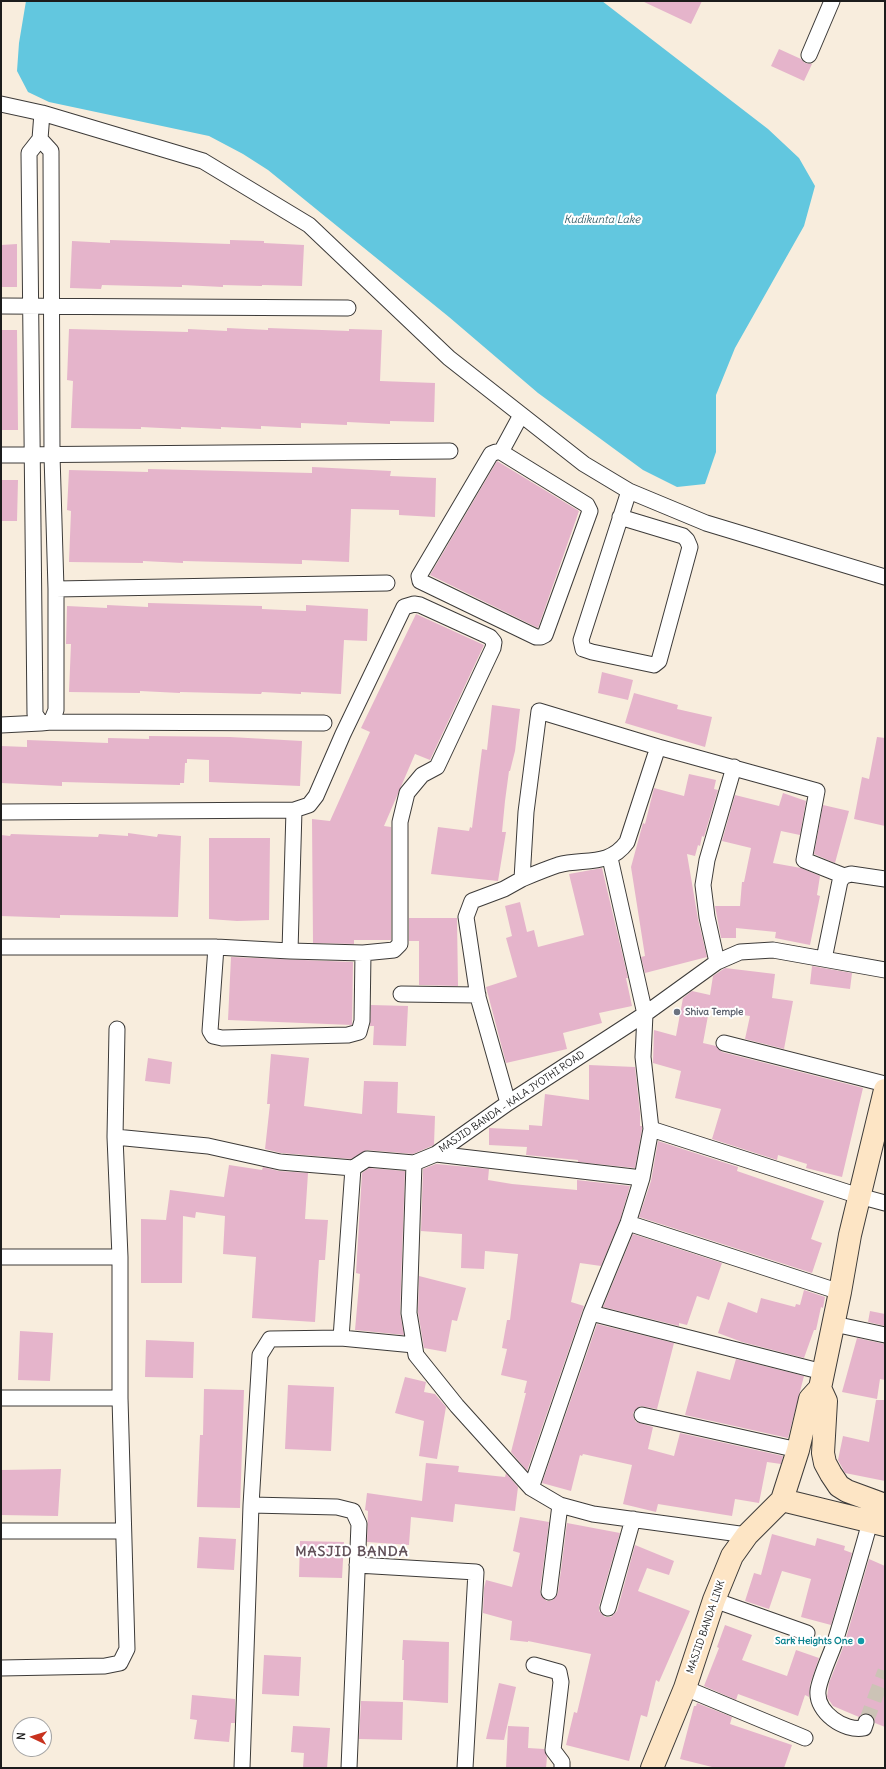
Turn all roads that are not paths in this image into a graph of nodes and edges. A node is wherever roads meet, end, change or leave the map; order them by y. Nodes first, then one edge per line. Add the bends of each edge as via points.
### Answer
1 (832, 1) edge
2 (809, 55) dead end
3 (1, 104) edge
4 (42, 113) junction
5 (40, 139) junction
6 (1, 306) edge
7 (32, 306) junction
8 (52, 307) junction
9 (348, 308) dead end
10 (521, 415) junction
11 (450, 451) dead end
12 (501, 452) junction
13 (1, 455) edge
14 (33, 455) junction
15 (52, 455) junction
16 (629, 491) junction
17 (620, 517) junction
18 (885, 577) edge
19 (387, 583) dead end
20 (56, 589) junction
21 (46, 723) junction
22 (324, 723) dead end
23 (1, 725) edge
24 (658, 747) junction
25 (734, 767) junction
26 (294, 810) junction
27 (1, 812) edge
28 (610, 858) junction
29 (844, 876) junction
30 (522, 879) junction
31 (885, 879) edge
32 (1, 947) edge
33 (216, 947) junction
34 (290, 951) junction
35 (363, 953) junction
36 (824, 959) junction
37 (717, 962) junction
38 (885, 970) edge
39 (401, 994) dead end
40 (478, 996) junction
41 (645, 1014) junction
42 (117, 1029) dead end
43 (724, 1043) dead end
44 (885, 1084) edge
45 (885, 1090) edge
46 (508, 1103) junction
47 (651, 1129) junction
48 (115, 1137) junction
49 (436, 1154) junction
50 (414, 1163) junction
51 (353, 1168) junction
52 (642, 1178) junction
53 (859, 1196) junction
54 (885, 1203) edge
55 (628, 1222) junction
56 (1, 1256) edge
57 (120, 1257) junction
58 (840, 1292) junction
59 (591, 1313) junction
60 (834, 1324) junction
61 (885, 1335) edge
62 (341, 1338) junction
63 (414, 1345) junction
64 (822, 1380) junction
65 (1, 1398) edge
66 (120, 1398) junction
67 (642, 1415) dead end
68 (798, 1450) junction
69 (531, 1488) junction
70 (782, 1500) junction
71 (251, 1505) junction
72 (560, 1505) junction
73 (885, 1505) edge
74 (633, 1519) junction
75 (878, 1524) edge
76 (1, 1531) edge
77 (123, 1531) junction
78 (747, 1535) junction
79 (357, 1565) junction
80 (549, 1592) dead end
81 (714, 1600) junction
82 (608, 1608) dead end
83 (806, 1633) dead end
84 (534, 1665) dead end
85 (1, 1668) edge
86 (685, 1688) junction
87 (866, 1722) dead end
88 (805, 1738) dead end
89 (242, 1768) edge
90 (348, 1768) edge
91 (465, 1768) edge
92 (562, 1768) edge
93 (652, 1768) edge

1 - 2 street
3 - 4 street
4 - 5 street
4 - 10 street via 203,162 309,225 449,358
5 - 7 street via 29,153
5 - 8 street via 51,151
6 - 7 street
7 - 8 street
7 - 14 street
8 - 9 street
8 - 15 street
10 - 12 street
10 - 16 street via 584,464
11 - 15 street
12 - 12 street via 490,454 419,576 420,581 536,637 541,637 545,635 590,511 587,505
13 - 14 street
14 - 15 street
14 - 21 street via 35,714
15 - 20 street
16 - 17 street
16 - 18 street via 706,522
17 - 17 street via 682,536 688,540 690,547 659,661 654,665 583,649 581,640
19 - 20 street
20 - 21 street via 56,710
21 - 22 street
21 - 23 street
24 - 25 street
24 - 28 street via 627,842
24 - 30 street via 539,711 526,812
25 - 29 street via 818,791 804,860
25 - 37 street via 706,860 703,885
26 - 27 street
26 - 34 street
26 - 35 street via 309,805 316,796 404,607 420,605 490,637 494,642 494,648 437,767 422,775 407,793 400,822 400,944 394,950
28 - 30 street via 558,865
28 - 41 street
29 - 31 street via 851,874
29 - 36 street via 840,881
30 - 40 street via 472,901 466,917
32 - 33 street
33 - 34 street
33 - 35 street via 210,1031 213,1036 222,1038 348,1035 359,1032 362,1021
34 - 35 street
36 - 37 street, MASJID BANDA - KALA JYOTHI ROAD via 773,950 740,952
36 - 38 street, MASJID BANDA - KALA JYOTHI ROAD
37 - 41 street, MASJID BANDA - KALA JYOTHI ROAD
39 - 40 street
40 - 46 street
41 - 46 street, MASJID BANDA - KALA JYOTHI ROAD
41 - 47 street via 643,1057
42 - 48 street
43 - 44 street
45 - 53 main road
46 - 49 street, MASJID BANDA - KALA JYOTHI ROAD
47 - 52 street
47 - 53 street
48 - 51 street via 208,1146 280,1162
48 - 57 street
49 - 50 street, MASJID BANDA - KALA JYOTHI ROAD
49 - 52 street
50 - 51 street, MASJID BANDA - KALA JYOTHI ROAD via 368,1159
50 - 63 street via 409,1313
51 - 62 street
52 - 55 street
53 - 54 street
53 - 58 main road
55 - 58 street
55 - 59 street
56 - 57 street
57 - 66 street
58 - 60 main road
59 - 64 street
59 - 69 street
60 - 61 street
60 - 64 main road
62 - 63 street
62 - 71 street via 270,1339 260,1354
63 - 69 street via 416,1355 457,1406
64 - 68 main road via 810,1399
64 - 73 main road via 826,1401 823,1453 825,1463 839,1486 846,1491
65 - 66 street
66 - 77 street
67 - 68 street
68 - 70 main road
69 - 72 street
70 - 75 main road
70 - 78 main road, MASJID BANDA LINK
71 - 79 street via 337,1507 354,1511 359,1524
71 - 89 street
72 - 74 street via 594,1514
72 - 80 street
74 - 78 street
74 - 82 street
75 - 87 street via 818,1690 820,1706 831,1719 856,1730 864,1728
76 - 77 street
77 - 85 street via 127,1649 120,1663 105,1666
78 - 81 main road, MASJID BANDA LINK via 732,1556
79 - 90 street
79 - 91 street via 476,1572
81 - 83 street
81 - 86 main road, MASJID BANDA LINK
84 - 92 street via 559,1672 561,1682 553,1750 562,1762
86 - 88 street
86 - 93 main road, MASJID BANDA LINK

